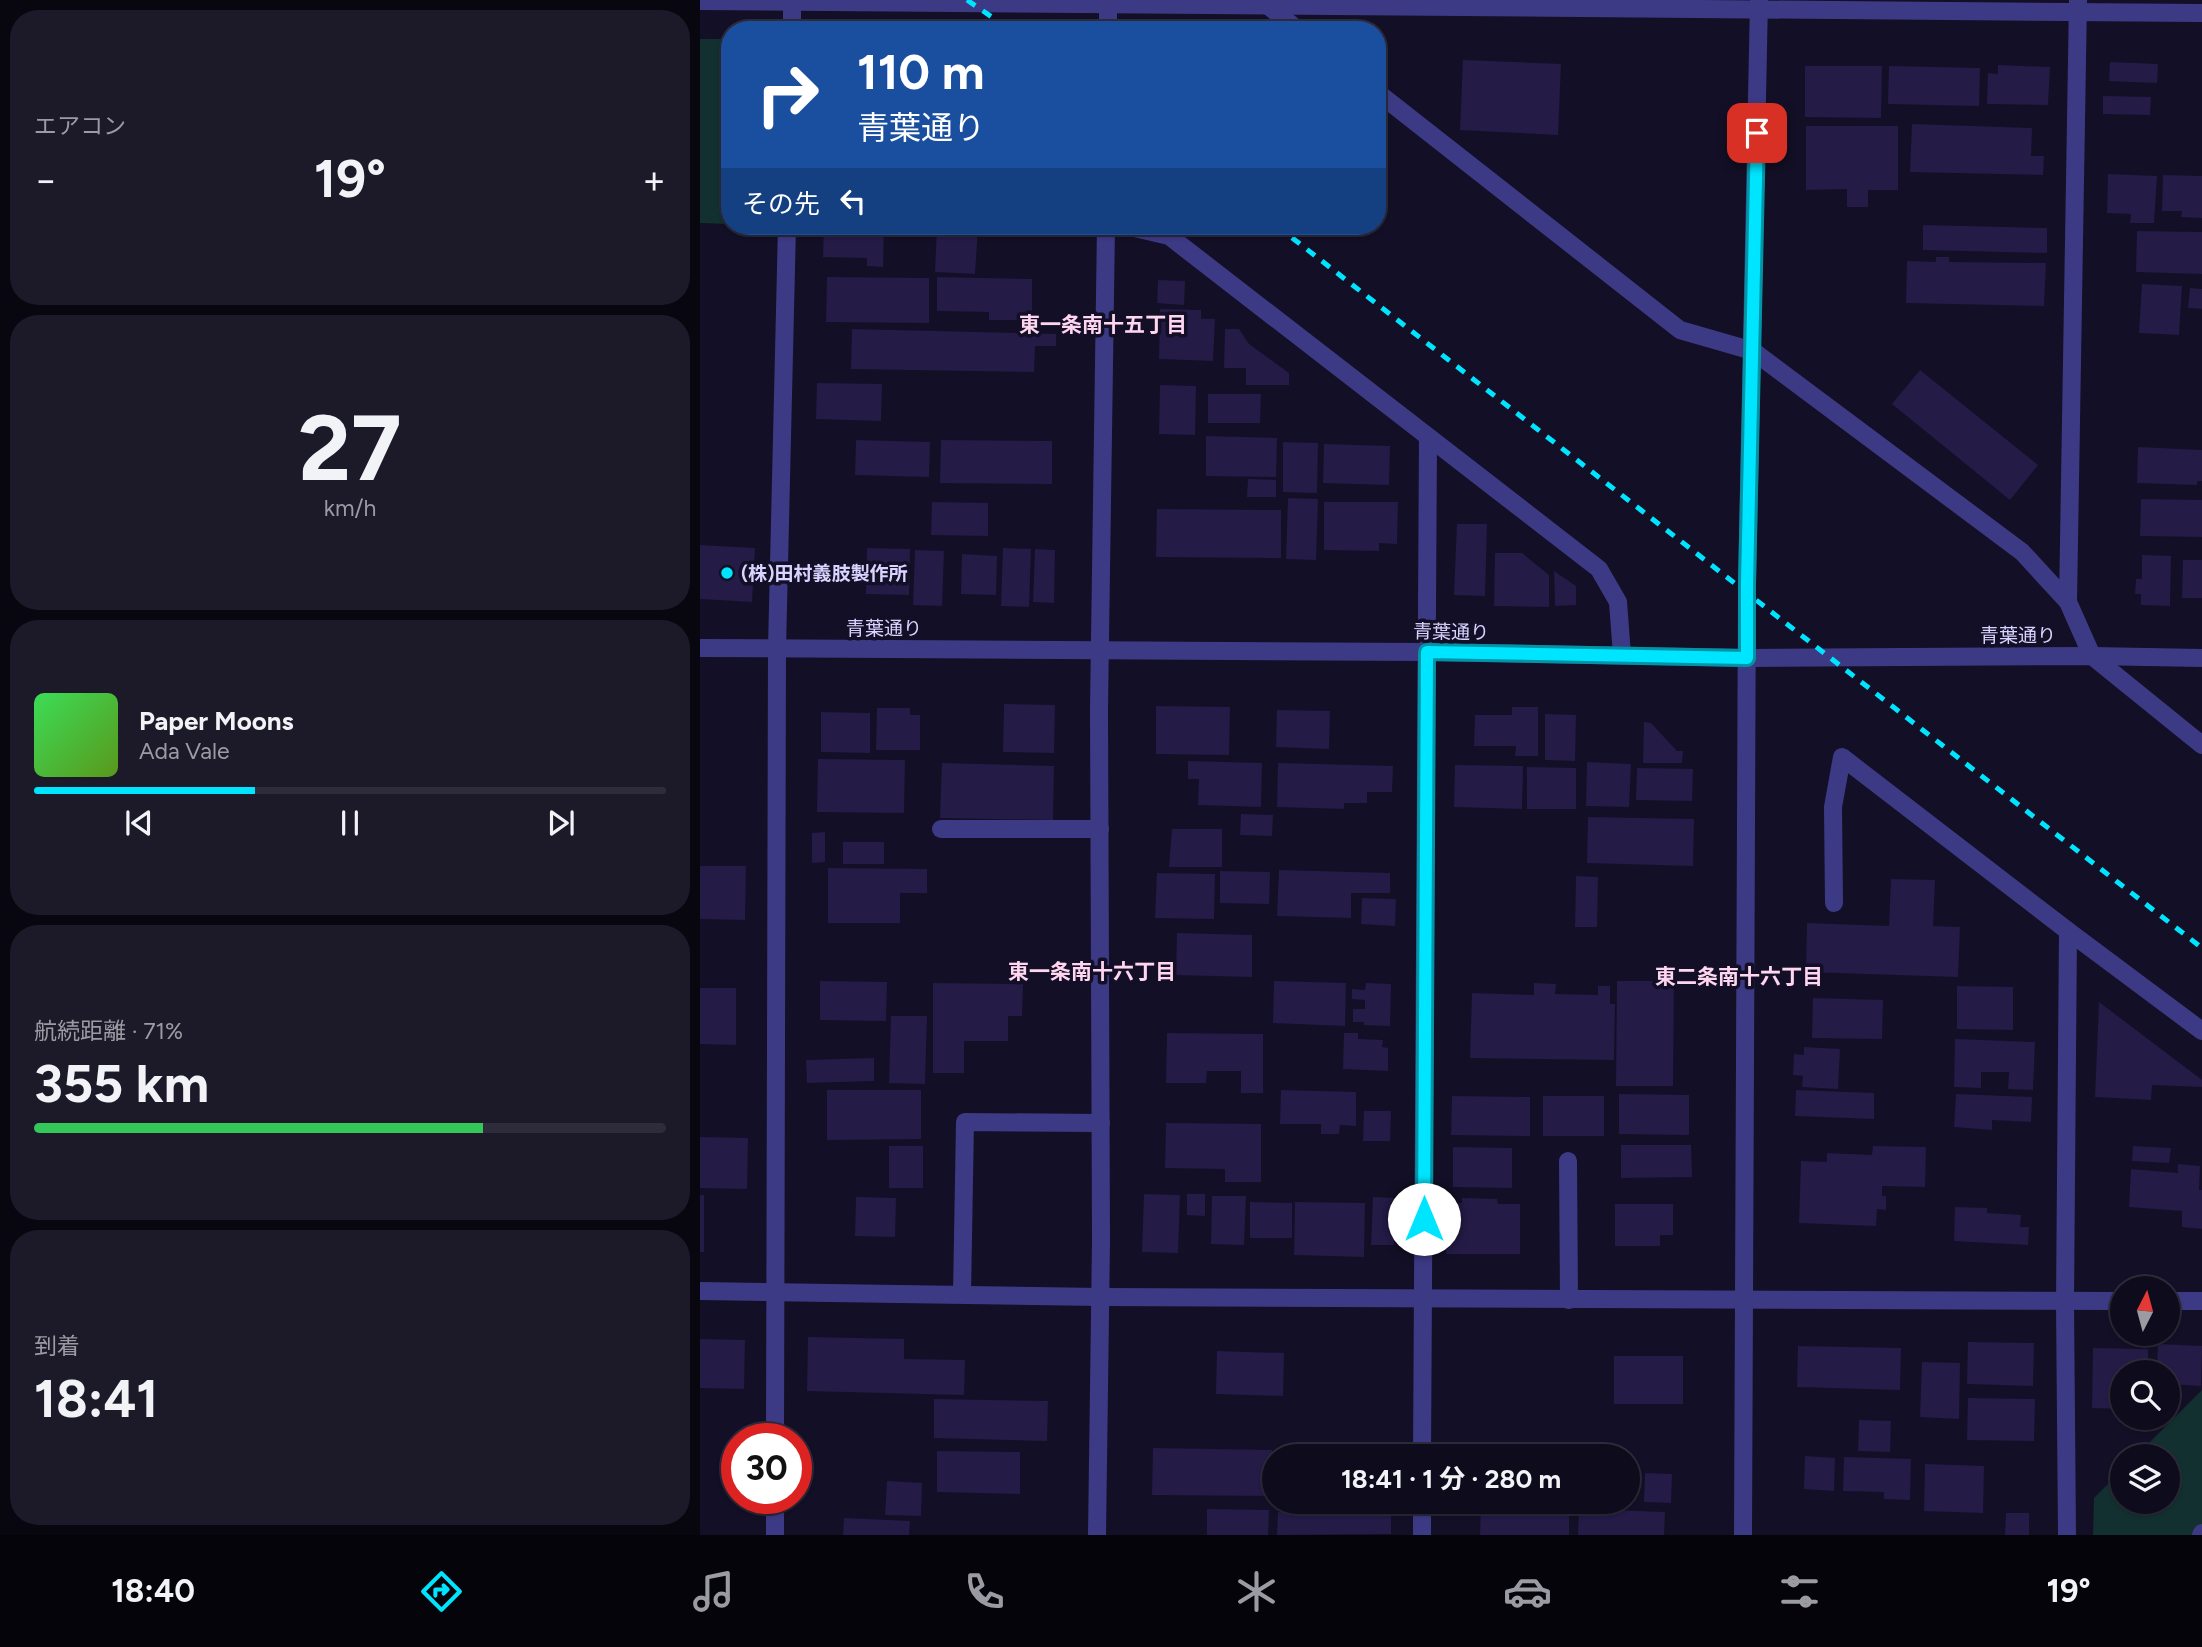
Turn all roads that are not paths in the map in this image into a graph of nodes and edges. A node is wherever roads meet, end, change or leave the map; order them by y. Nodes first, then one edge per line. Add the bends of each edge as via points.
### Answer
1 (700, 1) edge
2 (792, 1) edge
3 (1108, 1) edge
4 (1429, 3) edge
5 (1759, 4) edge
6 (1266, 5) junction
7 (2078, 6) edge
8 (2202, 13) edge
9 (792, 21) edge
10 (1108, 21) edge
11 (1286, 21) edge
12 (1386, 99) edge
13 (787, 235) edge
14 (1105, 235) edge
15 (1165, 235) edge
16 (1753, 352) junction
17 (1427, 437) junction
18 (2068, 602) junction
19 (700, 648) edge
20 (778, 649) junction
21 (1100, 651) junction
22 (1427, 652) junction
23 (1622, 655) junction
24 (2092, 656) junction
25 (1747, 658) junction
26 (2202, 658) edge
27 (2202, 745) edge
28 (1100, 829) junction
29 (941, 830) dead end
30 (1834, 903) dead end
31 (2068, 931) junction
32 (2202, 1031) edge
33 (1101, 1123) junction
34 (1568, 1161) dead end
35 (700, 1291) edge
36 (776, 1291) junction
37 (962, 1294) junction
38 (1100, 1297) junction
39 (1423, 1299) junction
40 (1569, 1300) junction
41 (1744, 1301) junction
42 (2065, 1301) junction
43 (2110, 1301) edge
44 (2180, 1301) edge
45 (2202, 1301) edge
46 (775, 1423) edge
47 (1422, 1444) edge
48 (775, 1514) edge
49 (1422, 1514) edge
50 (775, 1535) edge
51 (1097, 1535) edge
52 (1422, 1535) edge
53 (1742, 1535) edge
54 (2067, 1535) edge

1 - 2 street
2 - 3 street
2 - 9 street
3 - 6 street
3 - 10 street
4 - 5 street
4 - 6 street
5 - 7 street
5 - 16 street
6 - 11 street
7 - 8 street
7 - 18 street
12 - 16 street via 1680,330
13 - 20 street
14 - 21 street
15 - 17 street
16 - 18 street via 2022,552
16 - 25 street
17 - 22 street
17 - 23 street via 1599,569 1618,603
18 - 24 street
19 - 20 street, 青葉通り
20 - 21 street, 青葉通り
20 - 36 street
21 - 22 street, 青葉通り
21 - 28 street
22 - 23 street, 青葉通り
22 - 39 street
23 - 25 street, 青葉通り
24 - 25 street, 青葉通り
24 - 26 street, 青葉通り
24 - 27 street
25 - 41 street
28 - 29 street
28 - 33 street
30 - 31 street via 1833,807 1842,757
31 - 32 street
31 - 42 street
33 - 37 street via 965,1122
33 - 38 street
34 - 40 street
35 - 36 street
36 - 37 street
36 - 46 street
37 - 38 street
38 - 39 street
38 - 51 street
39 - 40 street
39 - 47 street
40 - 41 street
41 - 42 street
41 - 53 street
42 - 43 street
42 - 54 street
44 - 45 street
48 - 50 street
49 - 52 street

